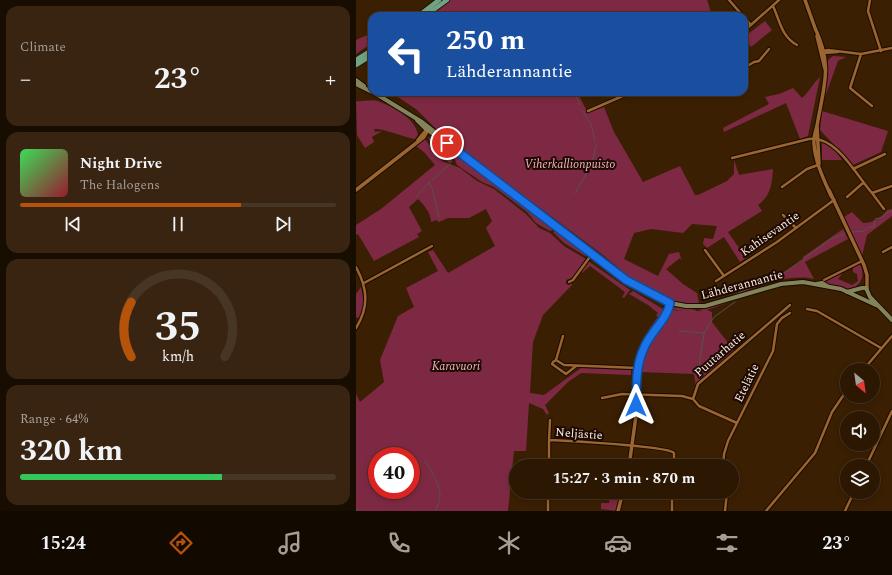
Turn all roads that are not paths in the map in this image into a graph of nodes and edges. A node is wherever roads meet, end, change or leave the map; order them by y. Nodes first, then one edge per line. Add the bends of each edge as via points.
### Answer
1 (439, 0) edge
2 (446, 0) edge
3 (729, 0) edge
4 (780, 0) edge
5 (805, 0) edge
6 (870, 0) edge
7 (773, 6) junction
8 (423, 12) edge
9 (430, 12) edge
10 (740, 12) edge
11 (748, 22) edge
12 (751, 25) junction
13 (748, 28) edge
14 (797, 45) dead end
15 (892, 48) edge
16 (769, 49) dead end
17 (881, 51) junction
18 (368, 52) edge
19 (823, 52) junction
20 (861, 54) junction
21 (368, 58) edge
22 (356, 60) edge
23 (356, 65) edge
24 (748, 66) edge
25 (356, 80) edge
26 (356, 84) edge
27 (368, 89) edge
28 (368, 90) edge
29 (379, 96) edge
30 (623, 96) edge
31 (872, 106) dead end
32 (588, 111) dead end
33 (428, 129) junction
34 (816, 139) junction
35 (885, 154) dead end
36 (732, 158) dead end
37 (818, 164) junction
38 (853, 169) junction
39 (863, 183) junction
40 (892, 186) edge
41 (782, 187) dead end
42 (356, 190) edge
43 (872, 193) junction
44 (847, 197) dead end
45 (834, 200) junction
46 (884, 209) dead end
47 (783, 215) dead end
48 (796, 228) junction
49 (432, 246) dead end
50 (892, 247) edge
51 (705, 250) dead end
52 (883, 252) dead end
53 (592, 254) junction
54 (862, 260) junction
55 (356, 267) edge
56 (866, 271) junction
57 (724, 276) junction
58 (824, 280) dead end
59 (716, 281) dead end
60 (569, 282) dead end
61 (364, 283) junction
62 (859, 289) junction
63 (866, 289) junction
64 (847, 292) junction
65 (868, 295) junction
66 (858, 297) junction
67 (865, 299) junction
68 (670, 303) junction
69 (790, 305) dead end
70 (878, 306) junction
71 (807, 309) dead end
72 (790, 313) dead end
73 (891, 318) edge
74 (356, 328) edge
75 (563, 336) dead end
76 (892, 336) edge
77 (882, 348) junction
78 (556, 360) junction
79 (870, 363) edge
80 (577, 366) junction
81 (637, 368) junction
82 (637, 395) junction
83 (602, 398) dead end
84 (693, 399) junction
85 (840, 400) edge
86 (892, 410) edge
87 (550, 420) dead end
88 (737, 423) junction
89 (549, 440) junction
90 (633, 446) junction
91 (549, 459) edge
92 (630, 459) edge
93 (674, 459) edge
94 (724, 459) edge
95 (869, 459) edge
96 (548, 499) edge
97 (621, 499) edge
98 (672, 499) edge
99 (726, 499) edge
100 (851, 499) edge
101 (548, 511) edge
102 (618, 511) edge
103 (672, 511) edge
104 (725, 511) edge
105 (766, 511) edge
106 (845, 511) edge

1 - 8 main road
2 - 9 main road
3 - 10 street
4 - 7 street
5 - 19 street
6 - 17 street via 868,11
7 - 12 street
7 - 14 street via 783,32
11 - 12 street
12 - 13 street
15 - 17 street
16 - 24 street via 759,61
17 - 20 street
18 - 22 main road
19 - 20 street
19 - 34 street via 826,74
20 - 31 street via 850,88
21 - 23 main road
25 - 27 main road, Lähderannantie
26 - 28 main road, Lähderannantie
29 - 33 main road, Lähderannantie via 414,117
30 - 32 street
33 - 42 street via 418,141
33 - 53 main road, Lähderannantie
34 - 36 street
34 - 37 street
34 - 38 street via 833,146
35 - 38 street
37 - 41 street
37 - 45 street
38 - 39 street
39 - 43 street
39 - 44 street
40 - 43 street
43 - 46 street
45 - 48 street, Kahisevantie
45 - 54 street
47 - 48 street
48 - 57 street, Kahisevantie
49 - 61 street
50 - 52 street
51 - 57 street
53 - 60 street
53 - 68 main road, Lähderannantie via 636,286
54 - 56 street
54 - 58 street
55 - 61 street
56 - 62 street
56 - 63 street
57 - 59 street, Kahisevantie
61 - 74 street via 365,310
62 - 63 main road
62 - 64 main road, Lähderannantie
62 - 66 street
63 - 65 main road
64 - 66 main road, Lähderannantie
64 - 68 main road, Lähderannantie via 822,283 804,282 781,284 698,307
65 - 67 street
65 - 70 main road
66 - 67 main road, Lähderannantie
67 - 70 main road
68 - 81 street via 644,347
69 - 84 street, Puutarhatie via 698,384
70 - 73 main road
71 - 77 street via 817,311
72 - 88 street, Etelätie via 777,324 772,351
75 - 78 street
76 - 77 street
77 - 79 street
78 - 80 street via 564,365
78 - 80 street via 552,364 566,374
80 - 81 street
81 - 82 street
82 - 83 street via 618,394
82 - 84 street via 682,396
82 - 90 street
84 - 88 street via 699,406
85 - 105 street via 832,412 815,453
86 - 95 street
87 - 89 street
88 - 94 street, Etelätie
89 - 90 street, Neljästie
89 - 91 street, Neljästie
90 - 92 street
90 - 93 street, Neljästie via 673,451
96 - 101 street
97 - 102 street
98 - 103 street
99 - 104 street
100 - 106 street

